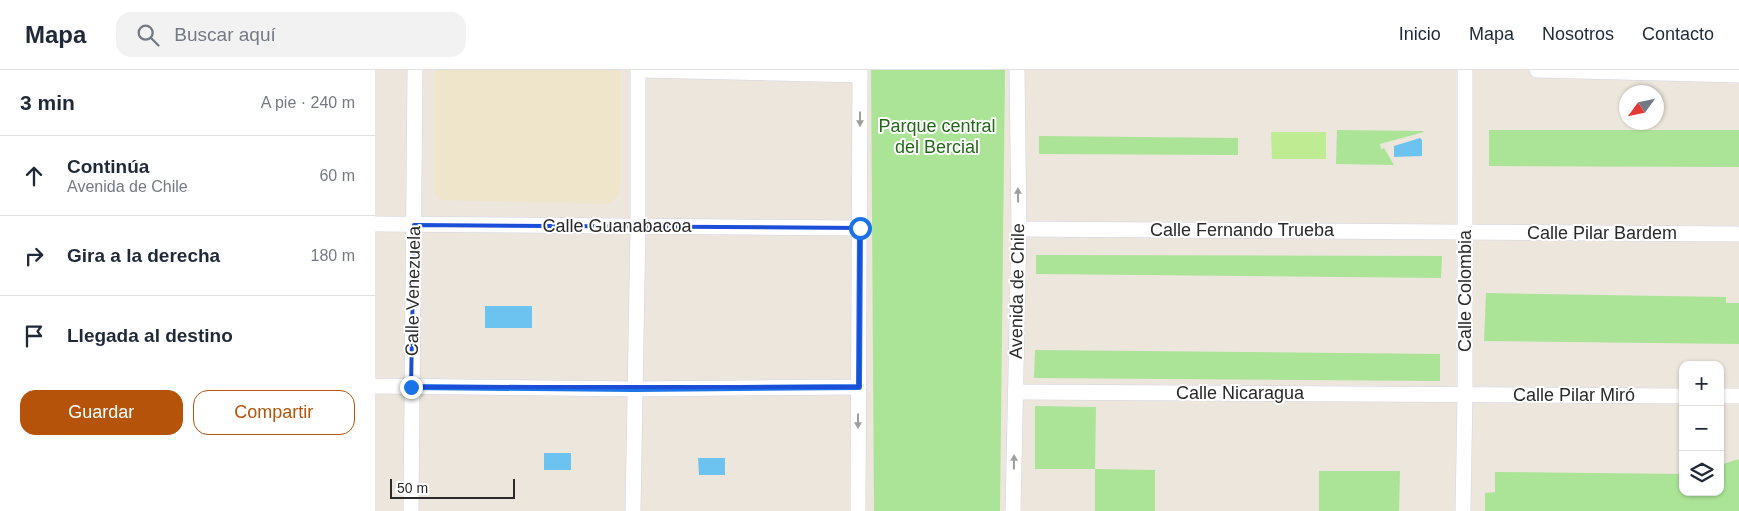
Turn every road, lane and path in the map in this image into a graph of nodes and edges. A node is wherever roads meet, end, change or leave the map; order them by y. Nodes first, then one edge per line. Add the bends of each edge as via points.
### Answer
1 (415, 70) edge
2 (638, 70) edge
3 (1017, 70) edge
4 (1465, 70) edge
5 (1537, 70) edge
6 (860, 72) edge
7 (1739, 75) edge
8 (375, 224) edge
9 (414, 225) junction
10 (638, 226) junction
11 (860, 228) junction
12 (1019, 229) junction
13 (1465, 232) junction
14 (1739, 234) edge
15 (375, 386) edge
16 (411, 387) junction
17 (859, 387) junction
18 (635, 389) junction
19 (1016, 392) junction
20 (1465, 394) junction
21 (1679, 396) edge
22 (1724, 396) edge
23 (1739, 396) edge
24 (411, 511) edge
25 (633, 511) edge
26 (858, 511) edge
27 (1013, 511) edge
28 (1463, 511) edge

1 - 9 street, Calle Venezuela
2 - 6 street
2 - 10 street
12 -> 3 street, Avenida de Chile
4 - 13 street, Calle Colombia
5 - 7 street
6 -> 11 street
8 - 9 street, Calle Guanabacoa
9 - 10 street, Calle Guanabacoa
9 - 16 street, Calle Venezuela
10 - 11 street, Calle Guanabacoa
10 - 18 street
11 - 17 street
12 - 13 street, Calle Fernando Trueba
12 - 19 street, Avenida de Chile
13 - 14 street, Calle Pilar Bardem
13 - 20 street, Calle Colombia
15 - 16 street
16 - 18 street
16 - 24 street, Calle Venezuela
17 - 18 street
17 -> 26 street
18 - 25 street
19 - 20 street, Calle Nicaragua
27 -> 19 street, Avenida de Chile
20 - 21 street, Calle Pilar Miró
20 - 28 street, Calle Colombia
22 - 23 street

